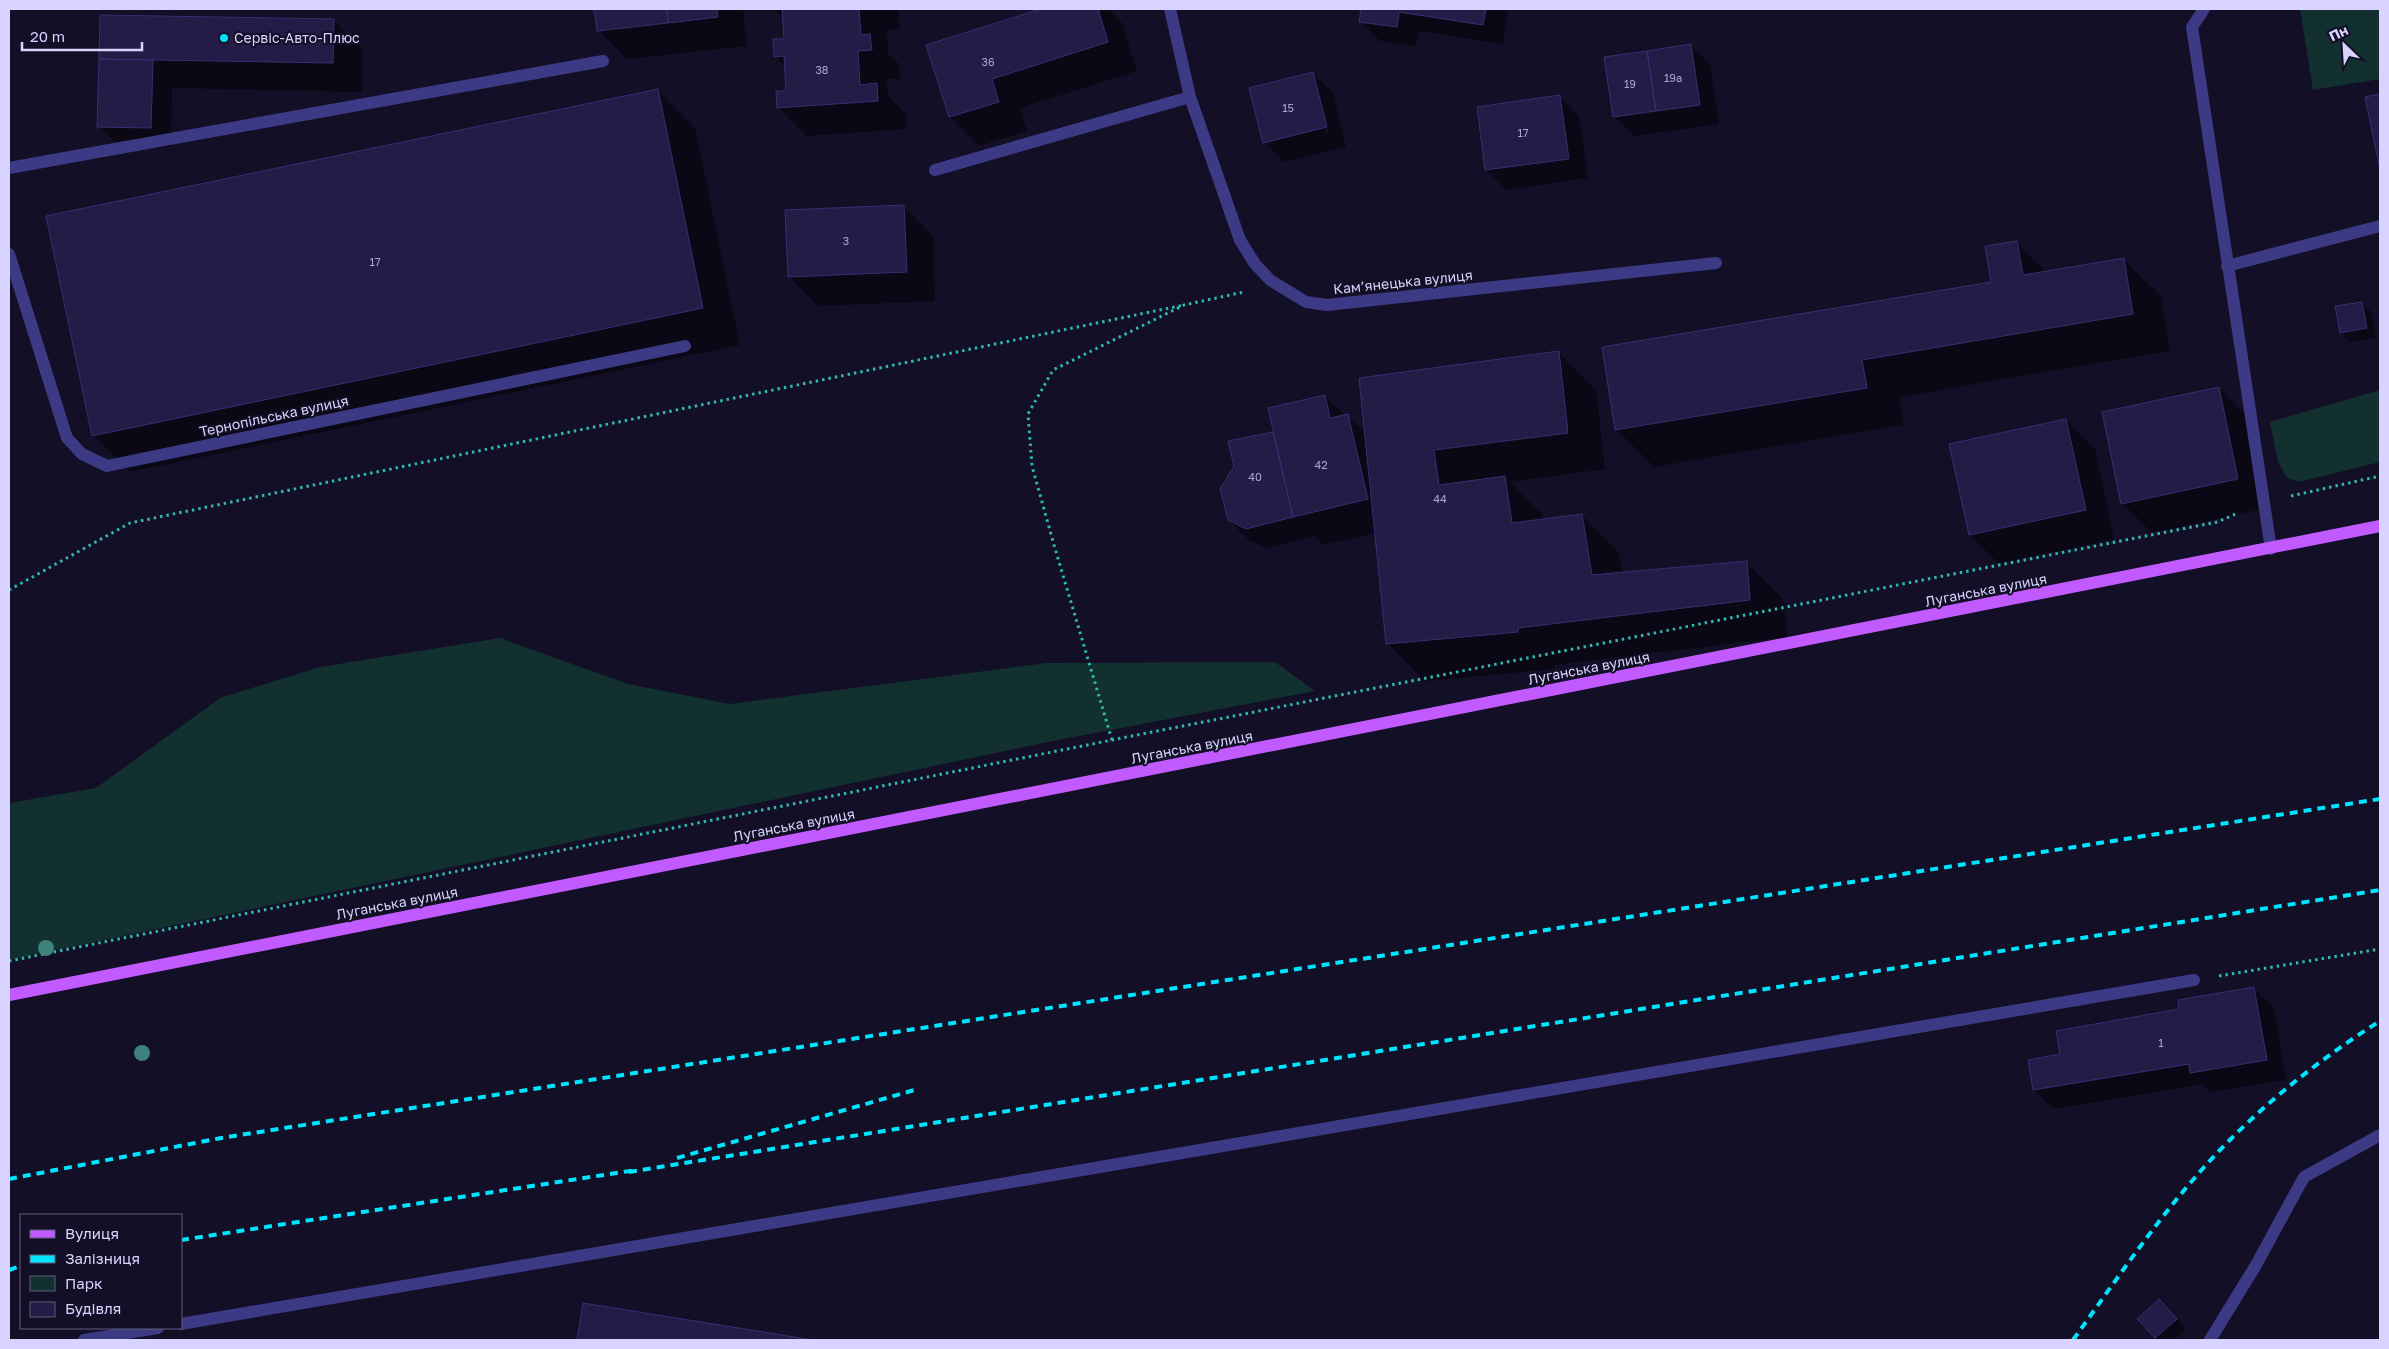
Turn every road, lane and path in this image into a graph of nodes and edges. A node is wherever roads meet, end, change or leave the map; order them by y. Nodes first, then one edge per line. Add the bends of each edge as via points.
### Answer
1 (1170, 9) edge
2 (2204, 9) edge
3 (603, 61) dead end
4 (1190, 97) junction
5 (9, 168) edge
6 (935, 170) dead end
7 (2380, 226) edge
8 (9, 254) edge
9 (1716, 263) dead end
10 (2227, 266) junction
11 (1270, 280) junction
12 (1184, 305) junction
13 (684, 346) dead end
14 (2380, 476) edge
15 (2263, 502) junction
16 (2380, 526) edge
17 (2271, 549) junction
18 (9, 590) edge
19 (1112, 740) junction
20 (2380, 949) edge
21 (9, 961) edge
22 (2194, 980) joint
23 (9, 995) edge
24 (2380, 1135) edge
25 (182, 1324) edge
26 (152, 1329) edge
27 (84, 1340) edge
28 (2210, 1340) edge

1 - 4 street, Камʼянецька вулиця
2 - 10 street via 2192,27
3 - 5 street
4 - 6 street
4 - 11 street, Камʼянецька вулиця via 1240,240
7 - 10 street
8 - 13 street, Тернопільська вулиця via 67,438 82,454 107,466
9 - 11 street, Камʼянецька вулиця via 1327,305 1306,302
10 - 15 street
11 - 12 path via 1242,293
12 - 18 path via 130,523
12 - 19 path via 1053,370 1028,414 1032,466
14 - 15 path
15 - 17 street
15 - 19 path via 2217,522
16 - 17 main road, Луганська вулиця
17 - 23 main road, Луганська вулиця
19 - 21 path
20 - 22 path
22 - 25 street
24 - 28 street via 2304,1177
26 - 27 street

